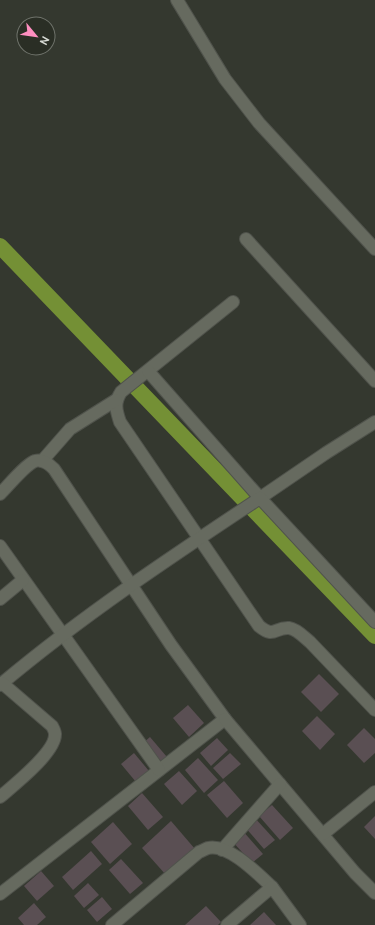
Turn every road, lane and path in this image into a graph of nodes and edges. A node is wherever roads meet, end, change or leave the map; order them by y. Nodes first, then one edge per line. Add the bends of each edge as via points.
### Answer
1 (177, 0) edge
2 (246, 239) dead end
3 (375, 249) edge
4 (233, 302) dead end
5 (148, 371) junction
6 (375, 381) edge
7 (119, 396) junction
8 (373, 426) edge
9 (42, 461) junction
10 (0, 494) edge
11 (257, 500) junction
12 (199, 539) junction
13 (0, 546) edge
14 (23, 580) junction
15 (131, 584) junction
16 (0, 599) edge
17 (375, 622) edge
18 (63, 633) junction
19 (1, 684) edge
20 (375, 710) edge
21 (225, 719) junction
22 (159, 770) junction
23 (280, 784) junction
24 (375, 792) edge
25 (0, 797) edge
26 (323, 834) junction
27 (222, 850) junction
28 (272, 887) junction
29 (375, 893) edge
30 (0, 894) edge
31 (112, 925) edge
32 (227, 925) edge
33 (300, 925) edge

1 - 3 street via 225,79 250,113
2 - 6 street
4 - 5 street
5 - 7 street
5 - 11 street
7 - 9 street via 70,430
7 - 12 street via 116,410 120,422
8 - 11 street
9 - 10 street via 28,465
9 - 15 street via 54,469
11 - 12 street
11 - 17 street
12 - 15 street
12 - 20 street via 259,626 273,633 291,628 299,633
13 - 14 street
14 - 16 street
14 - 18 street
15 - 18 street
15 - 21 street via 171,645
18 - 19 street
18 - 22 street
19 - 25 street via 52,726 56,733 54,743 44,758
21 - 22 street
21 - 23 street
22 - 30 street
23 - 26 street
23 - 27 street
24 - 26 street
26 - 29 street
27 - 28 street via 241,858
27 - 31 street via 209,848 199,852
28 - 32 street
28 - 33 street

